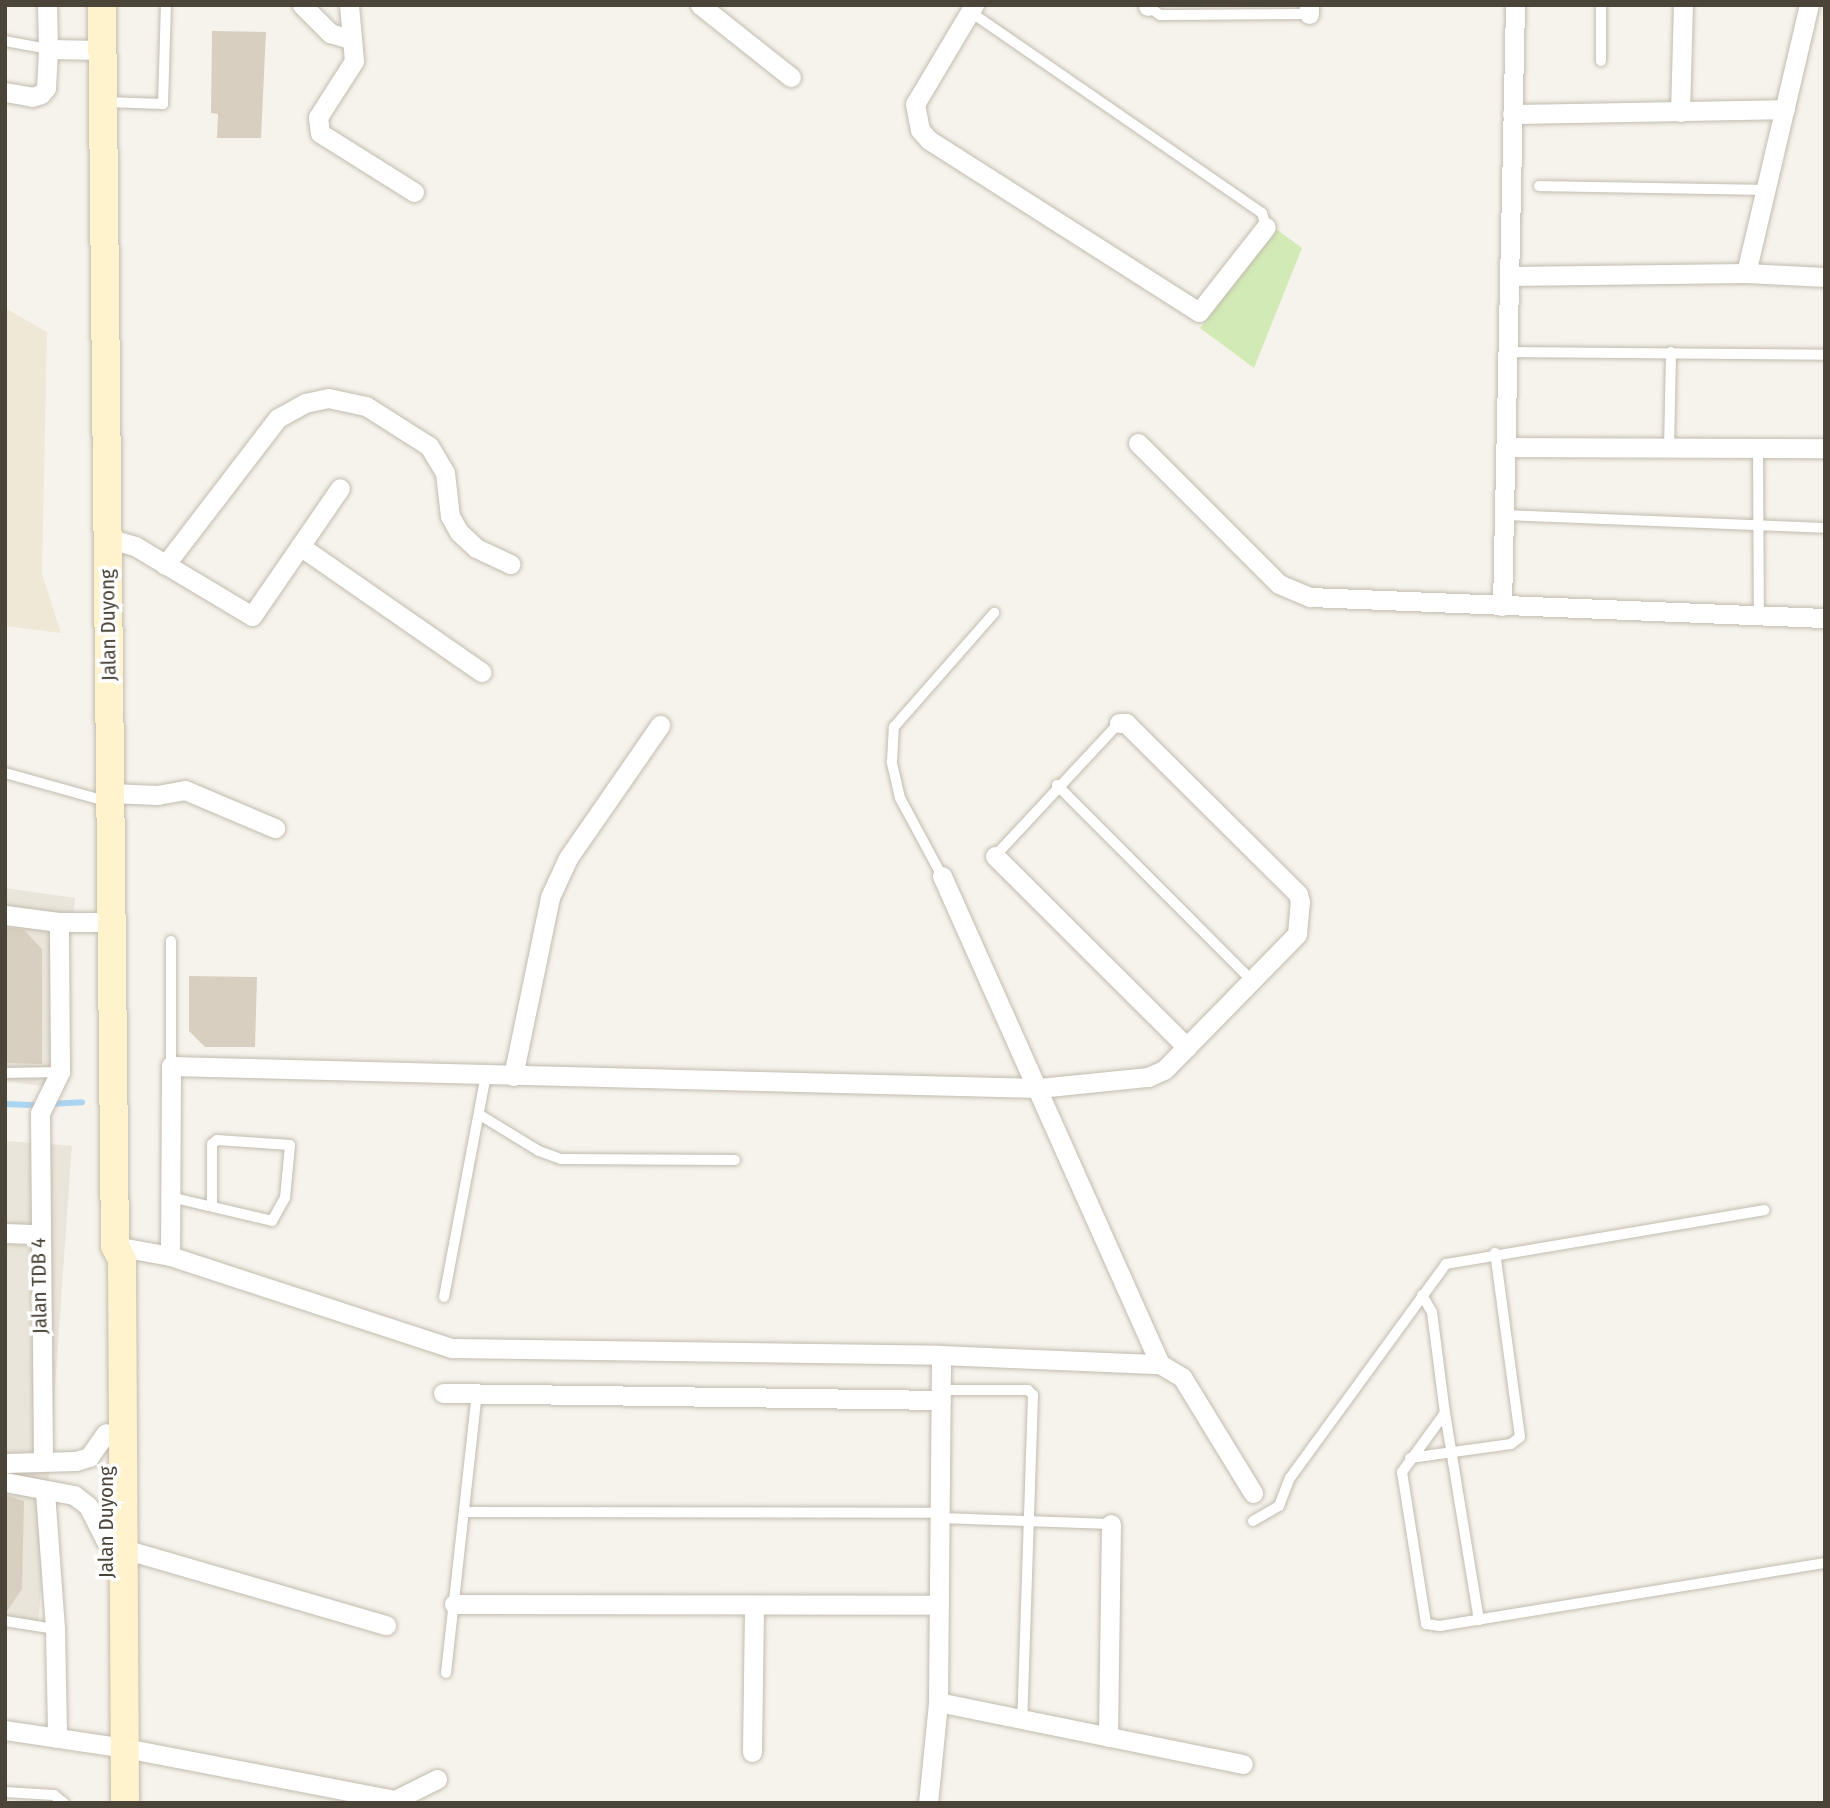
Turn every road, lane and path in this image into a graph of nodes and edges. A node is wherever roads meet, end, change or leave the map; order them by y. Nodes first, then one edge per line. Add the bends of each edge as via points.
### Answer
1 (47, 5) edge
2 (102, 5) edge
3 (166, 5) edge
4 (302, 5) edge
5 (349, 5) edge
6 (700, 5) edge
7 (1148, 5) edge
8 (1515, 5) edge
9 (1601, 5) edge
10 (1683, 5) edge
11 (1809, 5) edge
12 (973, 9) edge
13 (1226, 10) edge
14 (1309, 10) edge
15 (350, 38) junction
16 (5, 41) edge
17 (48, 49) junction
18 (102, 50) junction
19 (1601, 61) dead end
20 (790, 77) dead end
21 (5, 92) edge
22 (103, 102) junction
23 (1785, 110) junction
24 (1680, 112) junction
25 (1512, 114) junction
26 (1539, 186) dead end
27 (1766, 190) junction
28 (414, 192) dead end
29 (1266, 227) joint
30 (1746, 273) junction
31 (1509, 276) junction
32 (1825, 277) edge
33 (1507, 352) junction
34 (1671, 352) junction
35 (1825, 355) edge
36 (1138, 443) dead end
37 (1505, 447) junction
38 (1825, 448) edge
39 (1669, 449) junction
40 (1758, 449) junction
41 (340, 488) dead end
42 (1503, 515) junction
43 (1758, 525) junction
44 (1825, 528) edge
45 (107, 538) junction
46 (300, 546) junction
47 (510, 564) dead end
48 (165, 565) junction
49 (1502, 606) junction
50 (994, 613) dead end
51 (1759, 614) junction
52 (1825, 618) edge
53 (481, 672) dead end
54 (1119, 723) joint
55 (660, 725) dead end
56 (5, 773) edge
57 (1057, 785) junction
58 (110, 798) junction
59 (275, 828) dead end
60 (995, 856) joint
61 (942, 876) joint
62 (5, 915) edge
63 (59, 922) junction
64 (112, 922) junction
65 (172, 941) dead end
66 (1252, 981) junction
67 (1187, 1047) junction
68 (171, 1066) junction
69 (60, 1072) junction
70 (5, 1073) edge
71 (486, 1075) junction
72 (513, 1076) junction
73 (1042, 1095) junction
74 (480, 1115) junction
75 (735, 1160) dead end
76 (170, 1197) junction
77 (212, 1206) junction
78 (1765, 1210) dead end
79 (5, 1233) edge
80 (38, 1234) junction
81 (116, 1245) junction
82 (1495, 1253) junction
83 (170, 1256) junction
84 (1422, 1295) junction
85 (444, 1297) dead end
86 (941, 1355) junction
87 (1160, 1364) junction
88 (443, 1392) dead end
89 (477, 1393) junction
90 (941, 1395) junction
91 (1445, 1413) junction
92 (106, 1433) junction
93 (1451, 1452) junction
94 (1410, 1458) junction
95 (43, 1460) junction
96 (5, 1463) edge
97 (5, 1482) edge
98 (45, 1492) junction
99 (1254, 1493) dead end
100 (464, 1512) junction
101 (940, 1515) junction
102 (1029, 1520) junction
103 (1253, 1521) dead end
104 (1111, 1524) joint
105 (115, 1545) junction
106 (1825, 1563) edge
107 (454, 1604) junction
108 (939, 1605) junction
109 (754, 1606) junction
110 (1479, 1620) junction
111 (5, 1621) edge
112 (386, 1625) dead end
113 (55, 1629) junction
114 (446, 1673) dead end
115 (938, 1702) junction
116 (1022, 1719) junction
117 (5, 1730) edge
118 (1108, 1737) junction
119 (57, 1738) junction
120 (116, 1746) junction
121 (752, 1752) dead end
122 (1243, 1764) dead end
123 (437, 1779) dead end
124 (5, 1792) edge
125 (64, 1803) edge
126 (107, 1803) edge
127 (125, 1803) edge
128 (929, 1803) edge

1 - 17 street
2 - 18 main road, Jalan Duyong
3 - 22 lane via 163,104
4 - 15 street via 331,33
5 - 15 street
6 - 20 street
7 - 13 lane via 1160,15
8 - 25 street
9 - 19 lane
10 - 24 street
11 - 23 street
12 - 29 lane via 1262,213
12 - 29 street via 915,103 920,130 929,140 1199,312
13 - 14 lane
15 - 28 street via 355,61 318,117 320,133
16 - 17 lane
17 - 18 street
17 - 21 street via 46,88 41,94
18 - 22 main road, Jalan Duyong
22 - 45 main road, Jalan Duyong
23 - 24 street
23 - 27 street
24 - 25 street
25 - 31 street
26 - 27 lane
27 - 30 street
30 - 31 street
30 - 32 street
31 - 33 street
33 - 34 lane
33 - 37 street
34 - 35 lane
34 - 39 lane
36 - 49 street via 1279,584 1310,597
37 - 39 street
37 - 42 street
38 - 40 street
39 - 40 street
40 - 43 lane
41 - 46 street
42 - 43 lane
42 - 49 street
43 - 44 lane
43 - 51 lane
45 - 48 street via 135,546
45 - 58 main road, Jalan Duyong
46 - 48 street via 252,616
46 - 53 street
47 - 48 street via 476,548 459,532 450,516 445,473 429,446 366,406 328,398 305,403 278,418
49 - 51 street
50 - 61 lane via 894,727 892,762 900,798
51 - 52 street
54 - 57 lane
54 - 66 street via 1126,723 1298,894 1297,934
55 - 72 street via 568,858 553,889
56 - 58 lane
57 - 60 lane
57 - 66 lane
58 - 59 street via 185,790
58 - 64 main road, Jalan Duyong
60 - 67 street
61 - 73 street
62 - 63 street
63 - 64 street
63 - 69 street
64 - 81 main road, Jalan Duyong
65 - 68 lane
66 - 67 street
67 - 73 street via 1164,1070 1148,1077
68 - 71 street
68 - 76 street
69 - 70 lane
69 - 80 street, Jalan TDB 4 via 44,1105
71 - 72 street
71 - 74 lane
72 - 73 street
73 - 87 street
74 - 75 lane via 561,1159
74 - 85 lane
76 - 77 lane
76 - 83 street
77 - 77 lane via 212,1144 217,1140 287,1142 292,1149 285,1198 272,1221
78 - 82 lane
79 - 80 street
80 - 95 street, Jalan TDB 4
81 - 83 street
81 - 92 main road, Jalan Duyong via 105,1257
81 - 105 main road, Jalan Duyong via 122,1260
82 - 84 lane via 1446,1264
82 - 93 lane via 1520,1437 1511,1444
83 - 86 street via 452,1348
84 - 91 lane via 1432,1312
84 - 103 lane via 1290,1478 1279,1506
86 - 87 street
86 - 90 street
87 - 99 street via 1182,1377
88 - 89 street
89 - 90 street
89 - 100 lane
90 - 101 street
90 - 102 lane via 1031,1392
91 - 93 lane
91 - 94 lane
92 - 95 street via 89,1457
92 - 105 main road, Jalan Duyong
93 - 94 lane
93 - 110 lane
94 - 110 lane via 1403,1467 1404,1488 1424,1620 1440,1626
95 - 96 street
97 - 98 street
98 - 105 street via 74,1495 88,1506
98 - 113 street
100 - 101 lane
100 - 107 lane
101 - 102 lane
101 - 108 street
102 - 104 lane
102 - 116 lane
104 - 118 street
105 - 112 street
105 - 120 main road, Jalan Duyong
106 - 110 lane
107 - 109 street
107 - 114 lane
108 - 109 street
108 - 115 street
109 - 121 street
111 - 113 lane
113 - 119 street
115 - 116 street
115 - 128 street
116 - 118 street
117 - 119 street
118 - 122 street
119 - 120 street
120 - 123 street via 395,1800
120 - 126 main road, Jalan Duyong
120 - 127 main road, Jalan Duyong
124 - 125 lane via 54,1795

